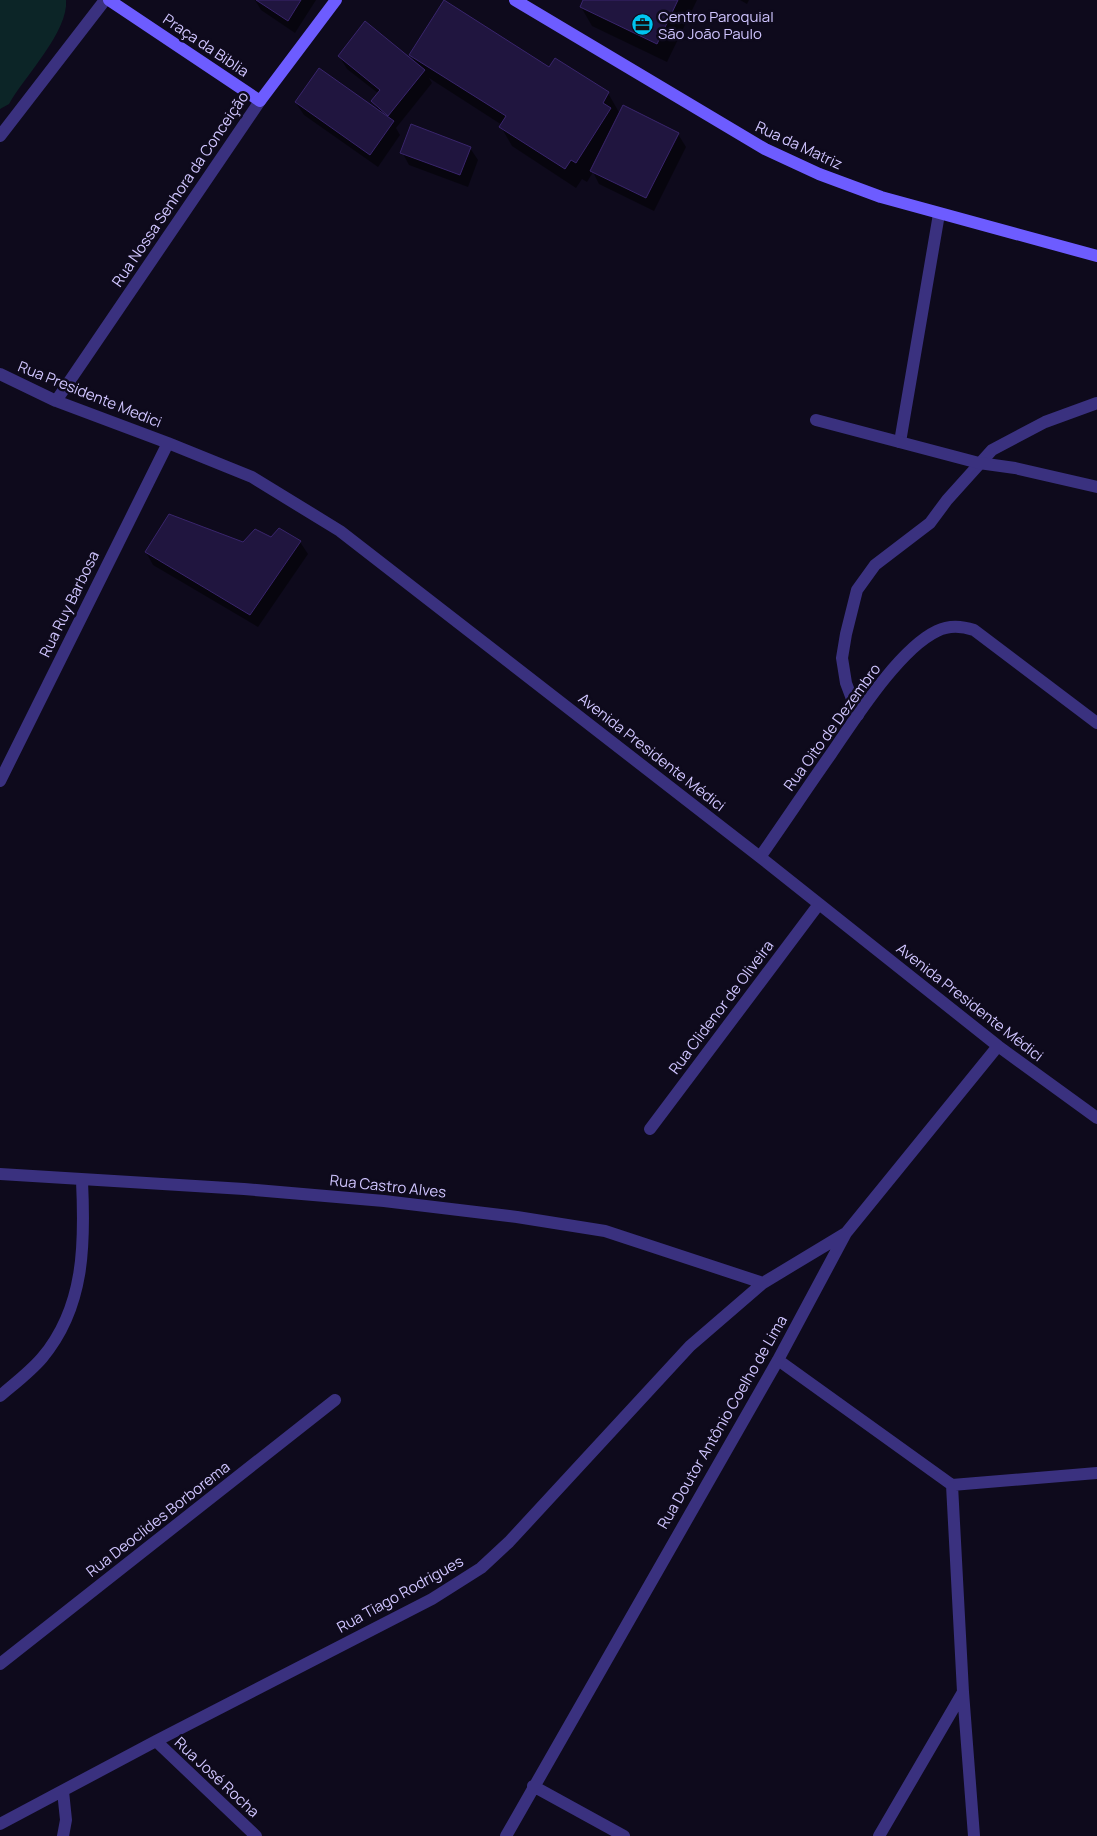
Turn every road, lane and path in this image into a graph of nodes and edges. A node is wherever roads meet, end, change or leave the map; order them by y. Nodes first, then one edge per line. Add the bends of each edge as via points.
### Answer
1 (105, 0) edge
2 (109, 0) edge
3 (336, 0) edge
4 (515, 0) edge
5 (260, 101) junction
6 (0, 136) edge
7 (939, 214) junction
8 (1097, 256) edge
9 (0, 374) edge
10 (56, 401) junction
11 (1097, 403) edge
12 (816, 420) dead end
13 (900, 442) junction
14 (168, 443) junction
15 (979, 463) junction
16 (1097, 487) edge
17 (858, 715) junction
18 (1097, 724) edge
19 (0, 780) edge
20 (760, 857) junction
21 (819, 904) junction
22 (998, 1046) junction
23 (1097, 1118) edge
24 (650, 1129) dead end
25 (0, 1174) edge
26 (82, 1180) junction
27 (846, 1232) junction
28 (763, 1283) junction
29 (778, 1360) junction
30 (0, 1396) edge
31 (336, 1400) dead end
32 (1097, 1473) edge
33 (952, 1485) junction
34 (0, 1664) edge
35 (963, 1692) junction
36 (156, 1741) junction
37 (534, 1786) junction
38 (63, 1791) junction
39 (0, 1824) edge
40 (63, 1836) edge
41 (256, 1836) edge
42 (506, 1836) edge
43 (624, 1836) edge
44 (879, 1836) edge
45 (974, 1836) edge

1 - 6 street
2 - 5 main road, Praça da Biblia
3 - 5 main road, Rua Nossa Senhora da Conceição
4 - 7 main road, Rua da Matriz via 765,149 819,174
5 - 10 street, Rua Nossa Senhora da Conceição
7 - 8 main road, Rua da Matriz
7 - 13 street
9 - 10 street, Rua Presidente Medici
10 - 14 street, Rua Presidente Medici
11 - 15 street via 1045,422 992,450
12 - 13 street
13 - 15 street
14 - 19 street, Rua Ruy Barbosa
14 - 20 street, Avenida Presidente Médici via 252,477 340,531
15 - 16 street
15 - 17 street via 930,523 875,565 857,590 842,658 846,683
17 - 18 street, Rua Oito de Dezembro via 900,662 923,641 937,631 964,626 974,630
17 - 20 street, Rua Oito de Dezembro
20 - 21 street, Avenida Presidente Médici
21 - 22 street, Avenida Presidente Médici
21 - 24 street, Rua Clidenor de Oliveira
22 - 23 street, Avenida Presidente Médici
22 - 27 street, Rua Doutor Antônio Coelho de Lima
25 - 26 street, Rua Castro Alves
26 - 28 street, Rua Castro Alves via 244,1189 517,1217 604,1231
26 - 30 street via 84,1227 80,1281 65,1322 42,1358
27 - 28 street, Rua Tiago Rodrigues
27 - 29 street, Rua Doutor Antônio Coelho de Lima
28 - 36 street, Rua Tiago Rodrigues via 690,1346 509,1542 481,1568 432,1599
29 - 33 street
29 - 37 street, Rua Doutor Antônio Coelho de Lima
31 - 34 street, Rua Deoclides Borborema
32 - 33 street
33 - 35 street
35 - 44 street
35 - 45 street
36 - 38 street, Rua Tiago Rodrigues
36 - 41 street, Rua José Rocha
37 - 42 street, Rua Doutor Antônio Coelho de Lima
37 - 43 street
38 - 39 street, Rua Tiago Rodrigues
38 - 40 street via 66,1820

